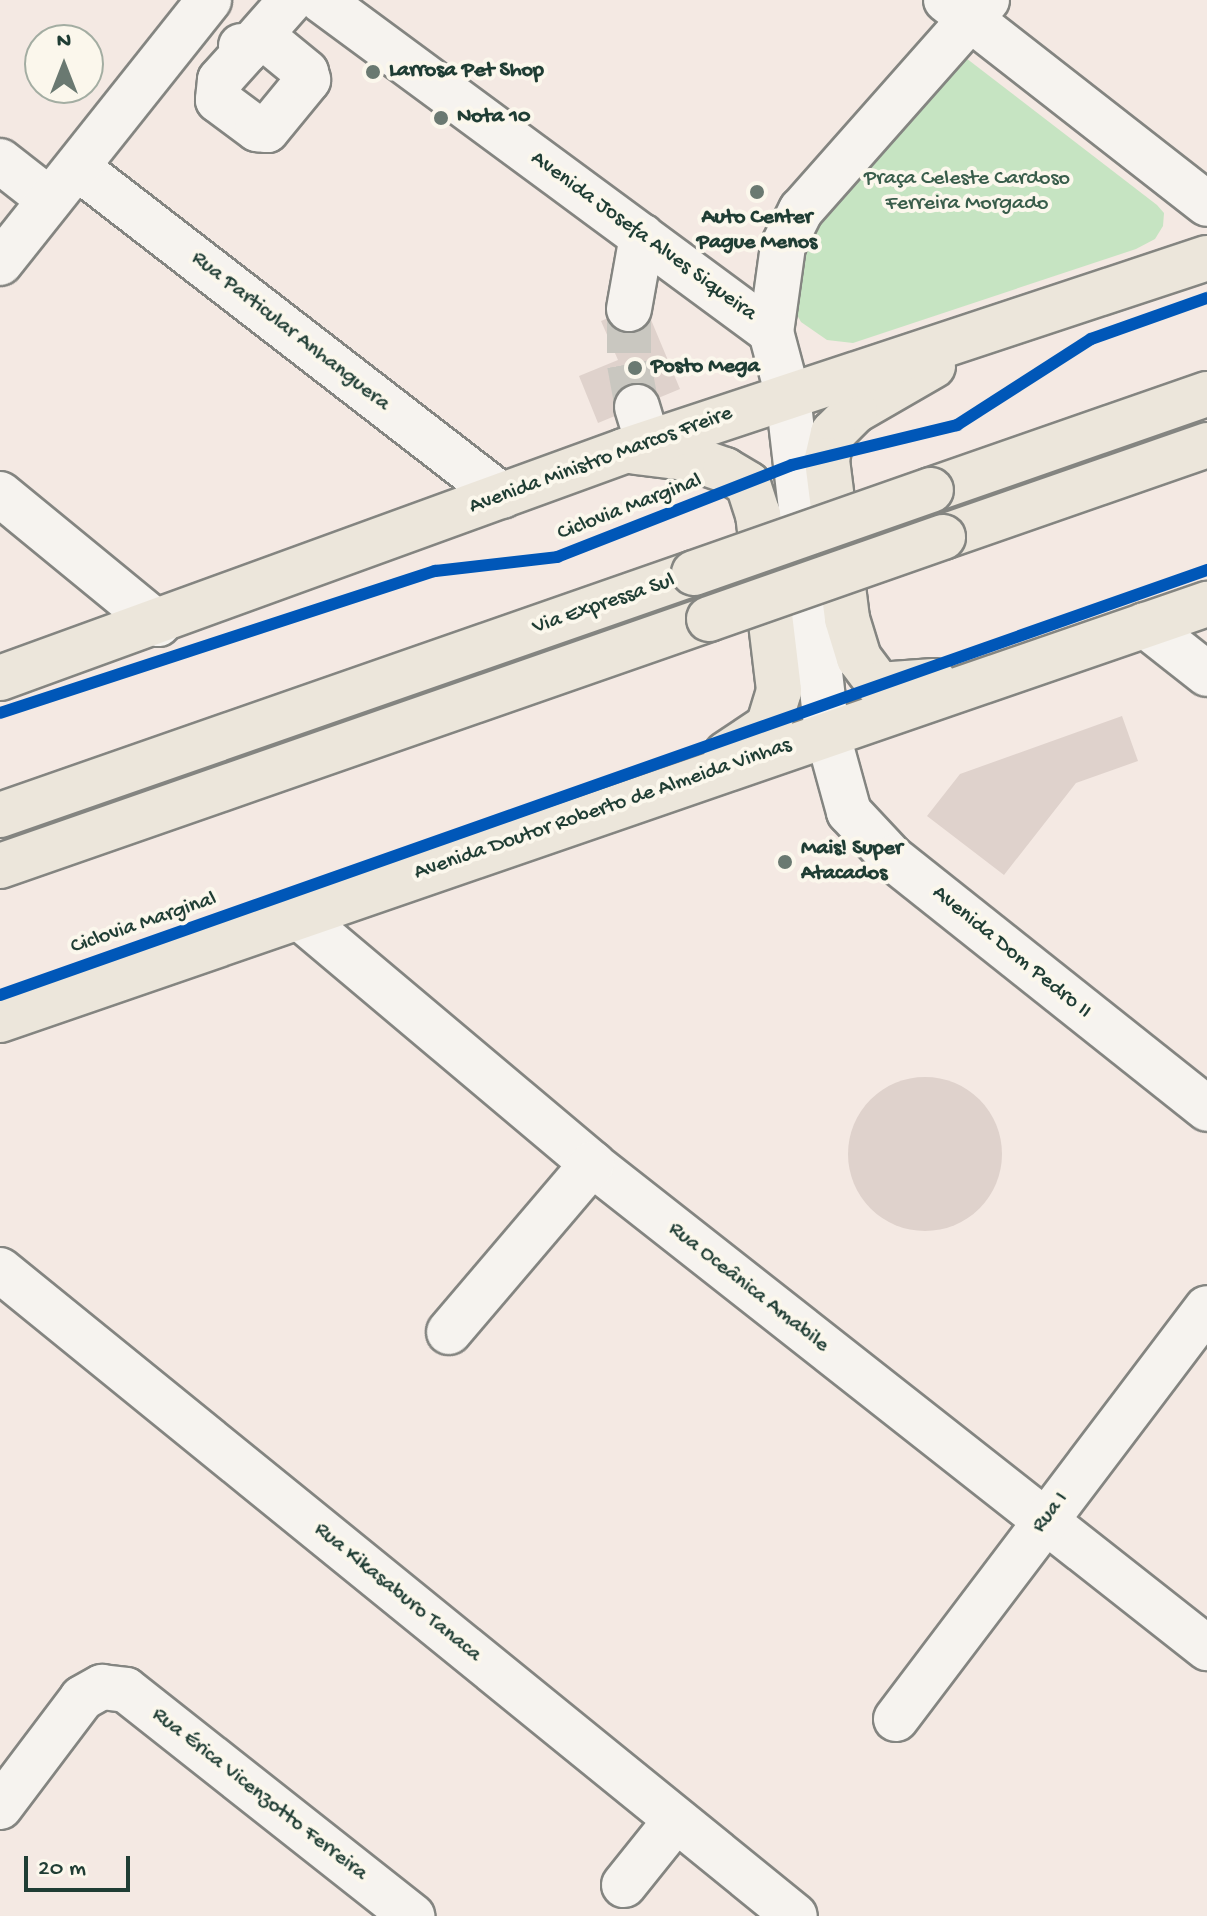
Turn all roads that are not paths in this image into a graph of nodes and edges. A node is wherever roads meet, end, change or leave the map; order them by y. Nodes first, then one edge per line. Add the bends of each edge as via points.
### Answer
1 (291, 0) edge
2 (321, 0) edge
3 (203, 7) edge
4 (968, 7) edge
5 (0, 161) edge
6 (78, 168) junction
7 (50, 200) junction
8 (1207, 204) edge
9 (642, 236) junction
10 (1207, 258) edge
11 (0, 263) edge
12 (778, 285) junction
13 (729, 301) junction
14 (629, 309) tunnel mouth
15 (1018, 317) junction
16 (771, 332) junction
17 (1207, 394) edge
18 (788, 396) junction
19 (636, 433) junction
20 (1207, 445) edge
21 (0, 494) edge
22 (502, 496) junction
23 (1207, 604) edge
24 (158, 624) junction
25 (1145, 625) junction
26 (1207, 674) edge
27 (983, 677) junction
28 (0, 678) edge
29 (827, 732) junction
30 (684, 782) junction
31 (0, 815) edge
32 (0, 866) edge
33 (298, 916) junction
34 (0, 1020) edge
35 (1207, 1109) edge
36 (592, 1164) junction
37 (0, 1270) edge
38 (1207, 1308) edge
39 (449, 1332) dead end
40 (1044, 1523) junction
41 (1207, 1648) edge
42 (896, 1719) dead end
43 (0, 1807) edge
44 (676, 1820) junction
45 (624, 1885) dead end
46 (412, 1916) edge
47 (795, 1916) edge

1 - 3 street via 254,43
2 - 9 street, Avenida Josefa Alves Siqueira
3 - 6 street
4 - 8 street
4 - 12 street via 801,210 783,246
5 - 7 street
6 - 7 street
6 - 22 street, Rua Particular Anhanguera
7 - 11 street
9 - 13 street, Avenida Josefa Alves Siqueira
9 - 14 street
10 - 15 main road, Avenida Ministro Marcos Freire
12 - 13 street via 757,300
12 - 16 street
13 - 16 street, Avenida Josefa Alves Siqueira
15 - 18 main road, Avenida Ministro Marcos Freire
15 - 27 main road via 855,411 833,433 827,460 847,619 859,658 879,685
16 - 18 street, Avenida Dom Pedro II
17 - 31 main road, Via Expressa Sul, bridge
18 - 19 main road, Avenida Ministro Marcos Freire
18 - 29 street, Avenida Dom Pedro II
19 - 22 main road, Avenida Ministro Marcos Freire
19 - 30 main road via 748,484 758,514 779,691 768,726
20 - 32 main road, bridge
21 - 24 street
22 - 24 main road, Avenida Ministro Marcos Freire
23 - 25 main road, Avenida Doutor Roberto de Almeida Vinhas
24 - 28 main road, Avenida Ministro Marcos Freire
25 - 26 street
25 - 27 main road, Avenida Doutor Roberto de Almeida Vinhas
27 - 29 main road, Avenida Doutor Roberto de Almeida Vinhas
29 - 30 main road, Avenida Doutor Roberto de Almeida Vinhas
29 - 35 street, Avenida Dom Pedro II via 849,812 892,858
30 - 33 main road, Avenida Doutor Roberto de Almeida Vinhas
33 - 34 main road, Avenida Doutor Roberto de Almeida Vinhas
33 - 36 street, Rua Oceânica Amabile
36 - 39 street
36 - 40 street, Rua Oceânica Amabile
37 - 44 street, Rua Kikasaburo Tanaca
38 - 40 street, Rua I
40 - 41 street, Rua Oceânica Amabile
40 - 42 street, Rua I
43 - 46 street, Rua Érica Vicenzotto Ferreira via 82,1698 102,1687 126,1690
44 - 45 street
44 - 47 street, Rua Kikasaburo Tanaca

